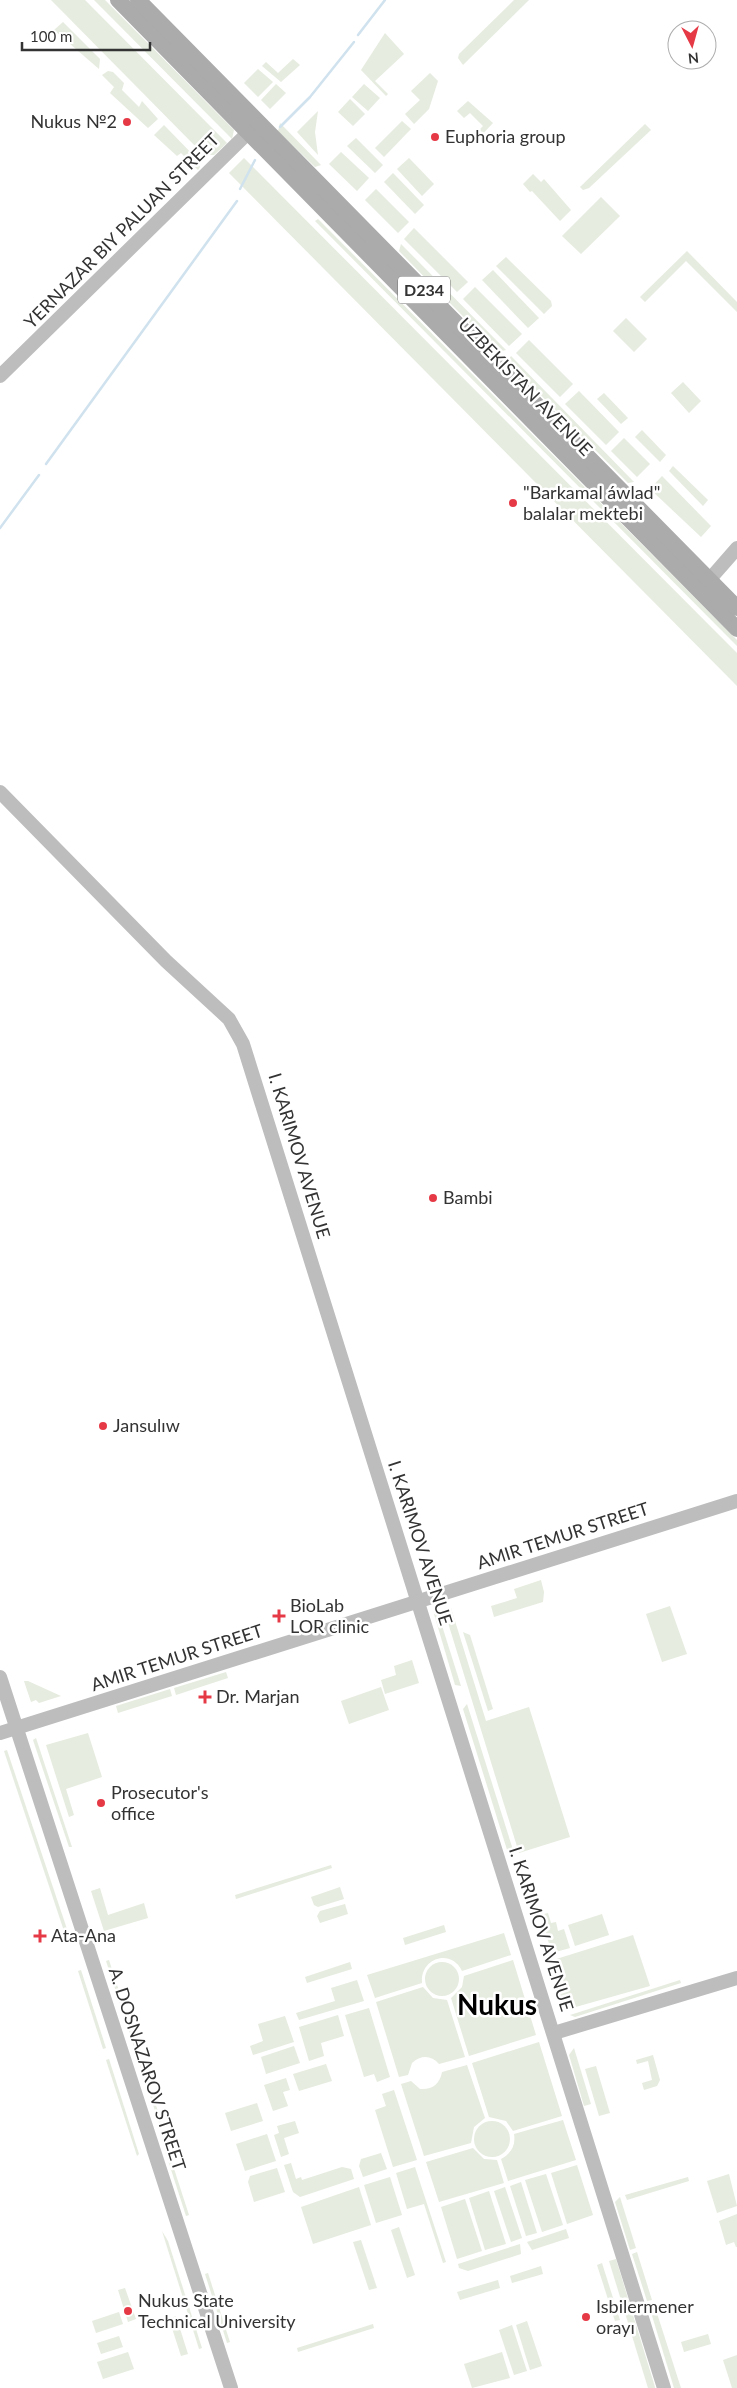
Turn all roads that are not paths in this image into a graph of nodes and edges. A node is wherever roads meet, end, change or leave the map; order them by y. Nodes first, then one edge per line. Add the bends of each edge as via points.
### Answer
1 (118, 0) edge
2 (138, 0) edge
3 (254, 127) junction
4 (0, 376) edge
5 (737, 548) edge
6 (704, 586) junction
7 (737, 608) edge
8 (737, 629) edge
9 (0, 792) edge
10 (737, 1501) edge
11 (419, 1601) junction
12 (0, 1677) edge
13 (16, 1729) junction
14 (0, 1733) edge
15 (737, 1978) edge
16 (554, 2033) junction
17 (231, 2388) edge
18 (664, 2388) edge

1 - 3 main road, UZBEKISTAN AVENUE / D234
2 - 3 main road, UZBEKISTAN AVENUE / D234
3 - 4 main road, YERNAZAR BIY PALUAN STREET
3 - 6 main road, UZBEKISTAN AVENUE / D234
3 - 6 main road, UZBEKISTAN AVENUE / D234 via 680,572
5 - 6 main road
6 - 7 main road, UZBEKISTAN AVENUE / D234
6 - 8 main road, UZBEKISTAN AVENUE / D234
9 - 11 main road, I. KARIMOV AVENUE via 166,961 229,1020 243,1044
10 - 11 main road, AMIR TEMUR STREET
11 - 13 main road, AMIR TEMUR STREET
11 - 16 main road, I. KARIMOV AVENUE
12 - 13 main road, A. DOSNAZAROV STREET
13 - 14 main road, AMIR TEMUR STREET
13 - 17 main road, A. DOSNAZAROV STREET
15 - 16 main road
16 - 18 main road, I. KARIMOV AVENUE

